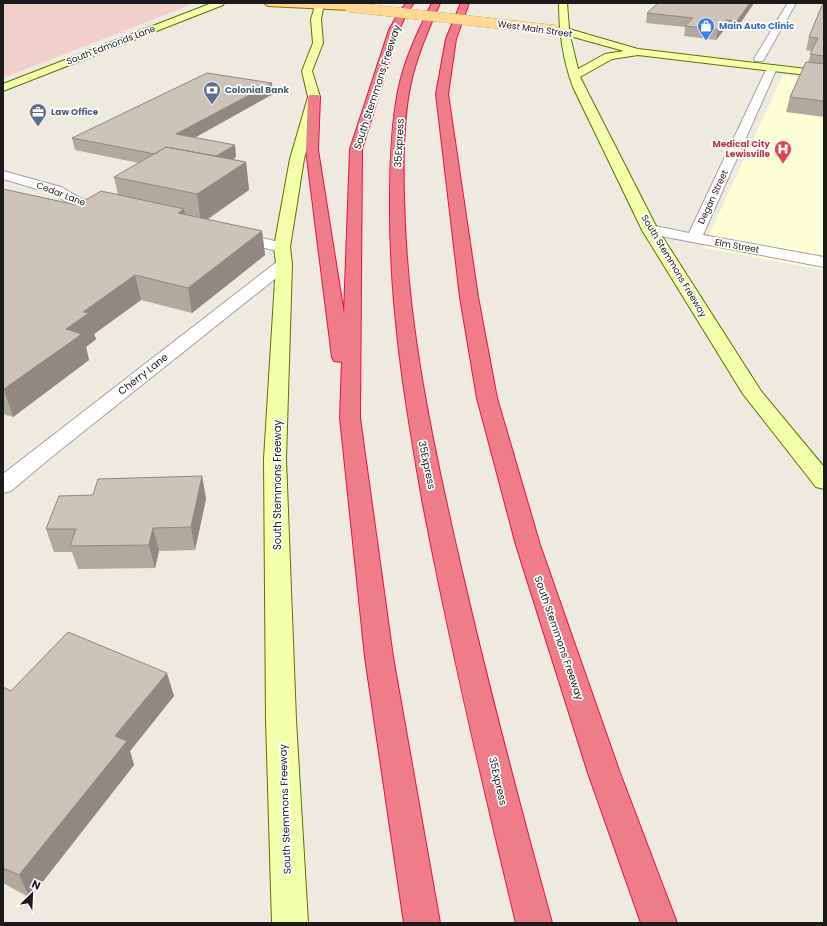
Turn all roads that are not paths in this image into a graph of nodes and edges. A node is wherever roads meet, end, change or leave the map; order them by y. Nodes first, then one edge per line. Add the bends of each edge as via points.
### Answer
1 (220, 3) edge
2 (268, 3) edge
3 (436, 3) edge
4 (465, 3) edge
5 (563, 3) edge
6 (792, 3) edge
7 (319, 4) edge
8 (350, 5) edge
9 (406, 9) edge
10 (560, 29) junction
11 (637, 52) junction
12 (698, 59) junction
13 (759, 59) junction
14 (824, 66) edge
15 (772, 68) junction
16 (824, 74) edge
17 (574, 76) junction
18 (3, 88) edge
19 (314, 97) junction
20 (3, 176) edge
21 (121, 211) edge
22 (650, 230) junction
23 (221, 234) edge
24 (694, 238) junction
25 (283, 256) junction
26 (824, 262) edge
27 (350, 418) junction
28 (824, 482) edge
29 (3, 486) edge
30 (290, 923) edge
31 (422, 923) edge
32 (534, 923) edge
33 (659, 923) edge

1 - 18 main road, South Edmonds Lane
2 - 7 main road, West Main Street
3 - 32 highway, 35Express via 410,65 402,99 397,140 396,239 402,318 419,427 451,583 506,817
4 - 33 highway, South Stemmons Freeway via 452,39 442,94 469,297 487,398 528,545 604,773
5 - 10 main road, South Stemmons Freeway
6 - 13 street
7 - 8 main road, West Main Street
7 - 19 main road via 316,19 318,43 307,72
8 - 10 main road, West Main Street, bridge
9 - 27 highway, South Stemmons Freeway via 394,30 356,149
10 - 11 main road, West Main Street
10 - 13 main road, West Main Street via 641,45
10 - 17 main road, South Stemmons Freeway
11 - 12 main road, West Main Street
11 - 17 main road via 609,56
12 - 13 main road
12 - 15 main road, West Main Street
13 - 14 main road, West Main Street
15 - 16 main road, West Main Street
15 - 24 street, Degan Street
17 - 22 main road, South Stemmons Freeway
19 - 25 main road, South Stemmons Freeway via 297,159
19 - 27 highway via 312,150
20 - 21 street, Cedar Lane via 56,190 77,202
22 - 24 street, Elm Street
22 - 28 main road, South Stemmons Freeway via 753,394
23 - 25 street
24 - 26 street, Elm Street
25 - 29 street, Cherry Lane
25 - 30 main road, South Stemmons Freeway via 275,459 281,720
27 - 31 highway, South Stemmons Freeway via 379,657

